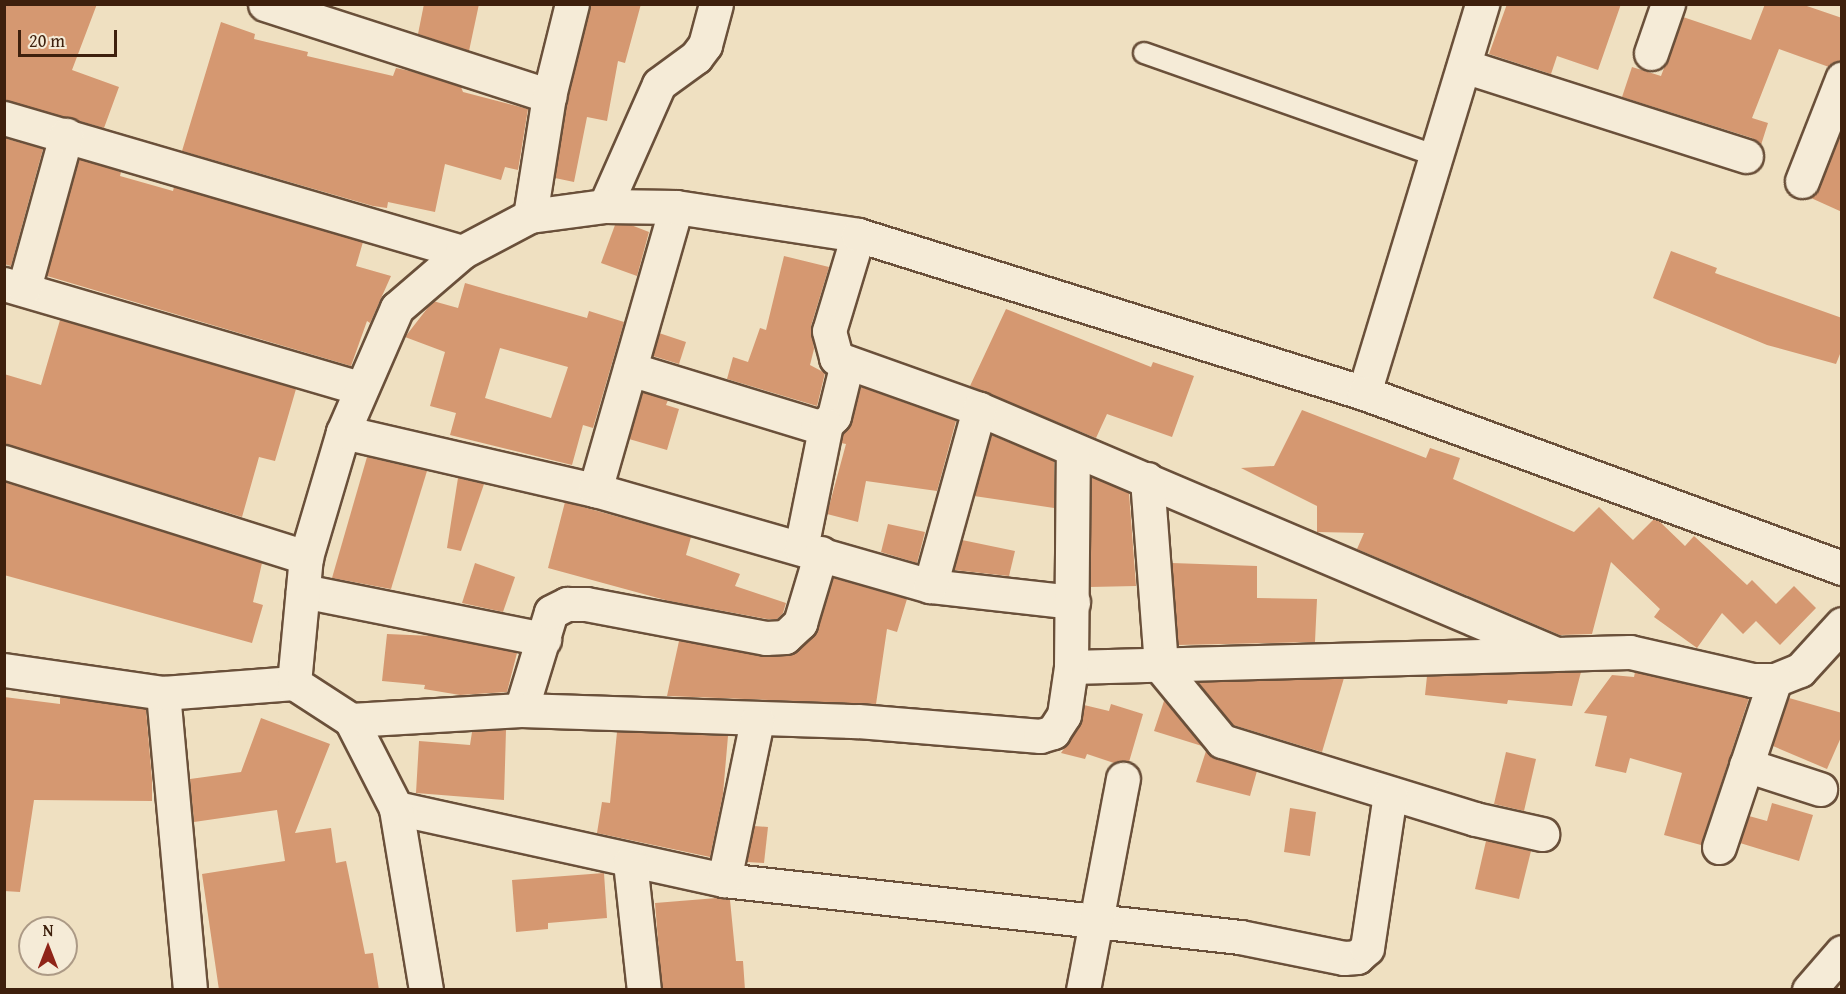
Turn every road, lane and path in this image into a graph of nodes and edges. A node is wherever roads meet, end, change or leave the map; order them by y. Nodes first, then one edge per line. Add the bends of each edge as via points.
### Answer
1 (265, 4) edge
2 (572, 4) edge
3 (716, 4) edge
4 (1482, 4) edge
5 (1668, 4) edge
6 (325, 14) edge
7 (1144, 54) dead end
8 (1651, 54) dead end
9 (1464, 66) junction
10 (1842, 79) edge
11 (549, 96) junction
12 (4, 118) edge
13 (66, 135) junction
14 (1746, 156) dead end
15 (1438, 157) junction
16 (1802, 181) dead end
17 (605, 206) junction
18 (676, 207) junction
19 (530, 216) junction
20 (858, 235) junction
21 (462, 252) junction
22 (14, 286) edge
23 (848, 363) junction
24 (630, 369) junction
25 (360, 388) junction
26 (1364, 393) junction
27 (979, 409) junction
28 (826, 424) junction
29 (343, 432) junction
30 (1073, 450) junction
31 (4, 462) edge
32 (1147, 479) junction
33 (595, 490) junction
34 (811, 551) junction
35 (306, 557) junction
36 (1842, 568) edge
37 (930, 586) junction
38 (303, 591) junction
39 (1073, 602) junction
40 (1842, 624) edge
41 (544, 639) junction
42 (1554, 653) junction
43 (1071, 667) junction
44 (1161, 667) junction
45 (4, 670) edge
46 (1775, 680) junction
47 (294, 683) junction
48 (163, 693) junction
49 (521, 710) junction
50 (351, 720) junction
51 (757, 720) junction
52 (1746, 765) junction
53 (1123, 779) dead end
54 (1820, 789) dead end
55 (1390, 794) junction
56 (396, 808) junction
57 (1542, 834) dead end
58 (1719, 847) dead end
59 (630, 862) junction
60 (724, 880) junction
61 (1096, 919) junction
62 (1842, 952) edge
63 (190, 990) edge
64 (426, 990) edge
65 (644, 990) edge
66 (1083, 990) edge
67 (1809, 990) edge

1 - 6 street
2 - 11 street
3 - 17 street via 705,45 696,57 659,84
4 - 9 street
5 - 8 street
6 - 11 street
7 - 15 lane
9 - 14 street
9 - 15 street
10 - 16 street
11 - 19 street
12 - 13 street
13 - 21 street
13 - 22 street
15 - 26 street
17 - 18 street
17 - 19 street
18 - 20 street
18 - 24 street
19 - 21 street
20 - 23 street via 829,331 836,358
20 - 26 street
21 - 25 street via 397,308
22 - 25 street
23 - 27 street
23 - 28 street via 834,416
24 - 28 street via 817,426
24 - 33 street
25 - 29 street
26 - 36 street
27 - 30 street
27 - 37 street
28 - 34 street
29 - 33 street
29 - 35 street
30 - 32 street
30 - 39 street
31 - 35 street
32 - 42 street
32 - 44 street
33 - 34 street
34 - 37 street
34 - 41 street via 800,623 785,637 766,638 586,604 567,604 551,612
35 - 38 street
37 - 39 street
38 - 41 street
38 - 47 street
39 - 43 street
40 - 46 street via 1800,670
41 - 49 street
42 - 44 street
42 - 46 street via 1630,652 1752,680
43 - 44 street
43 - 51 street via 1064,715 1053,732 1040,736 858,721
44 - 55 street via 1222,741
45 - 48 street
46 - 52 street
47 - 48 street
47 - 50 street
48 - 63 street
49 - 50 street
49 - 51 street
50 - 56 street
51 - 60 street
52 - 54 street
52 - 58 street
53 - 61 street
55 - 57 street
55 - 61 street via 1366,948 1357,957
56 - 59 street
56 - 64 street
59 - 60 street
59 - 65 street
60 - 61 street
61 - 66 street
62 - 67 street

